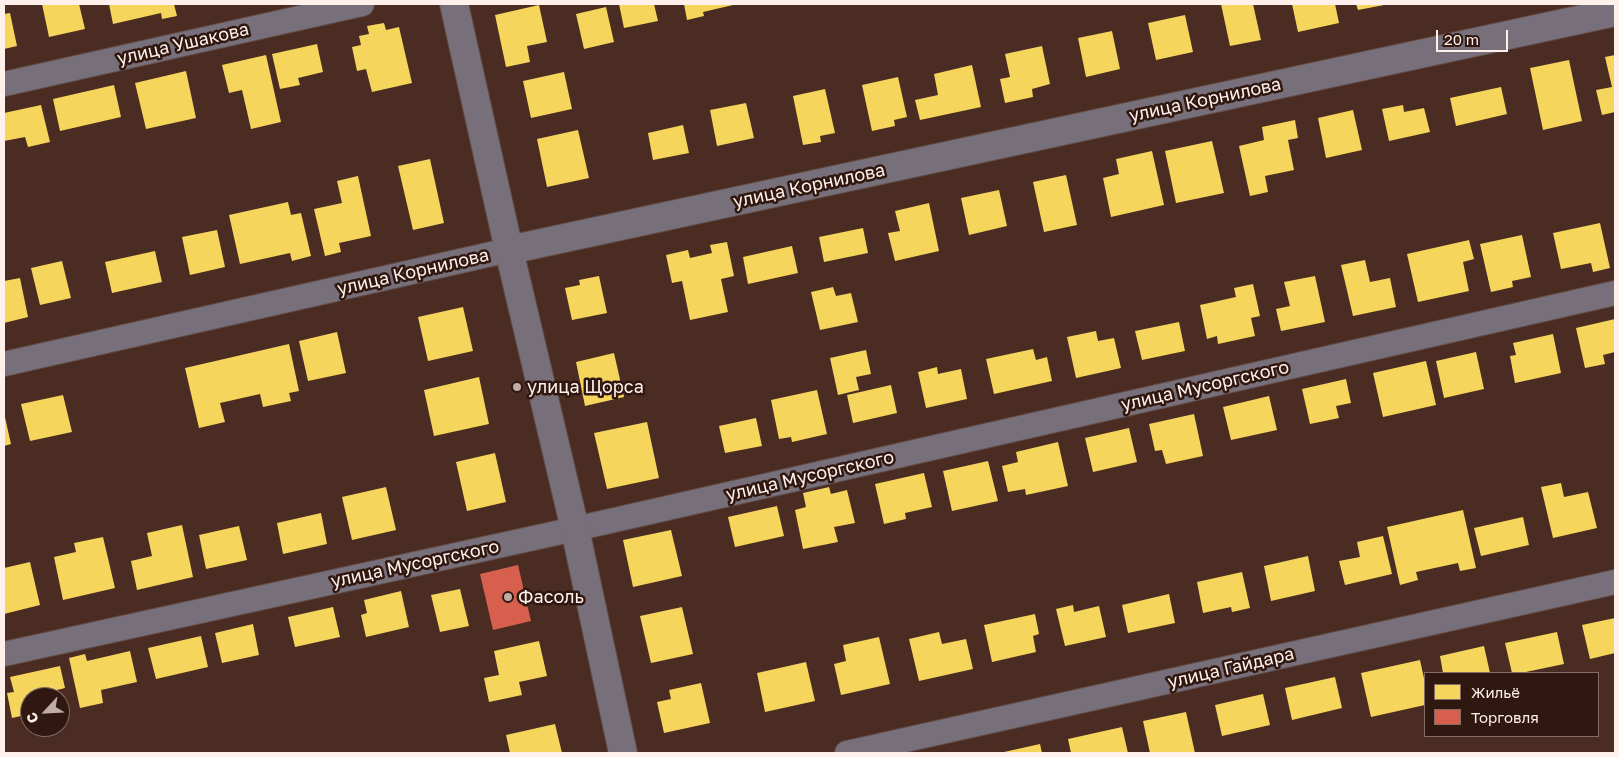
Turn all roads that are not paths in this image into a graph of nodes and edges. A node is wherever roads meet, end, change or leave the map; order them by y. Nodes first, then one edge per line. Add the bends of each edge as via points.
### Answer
1 (362, 4) edge
2 (454, 4) edge
3 (1615, 12) edge
4 (4, 84) edge
5 (509, 250) junction
6 (1615, 293) edge
7 (4, 364) edge
8 (576, 529) junction
9 (1615, 582) edge
10 (4, 654) edge
11 (624, 753) edge
12 (847, 753) edge

1 - 4 street, улица Ушакова
2 - 5 street
3 - 5 street, улица Корнилова
5 - 7 street, улица Корнилова
5 - 8 street
6 - 8 street, улица Мусоргского
8 - 10 street, улица Мусоргского
8 - 11 street
9 - 12 street, улица Гайдара

